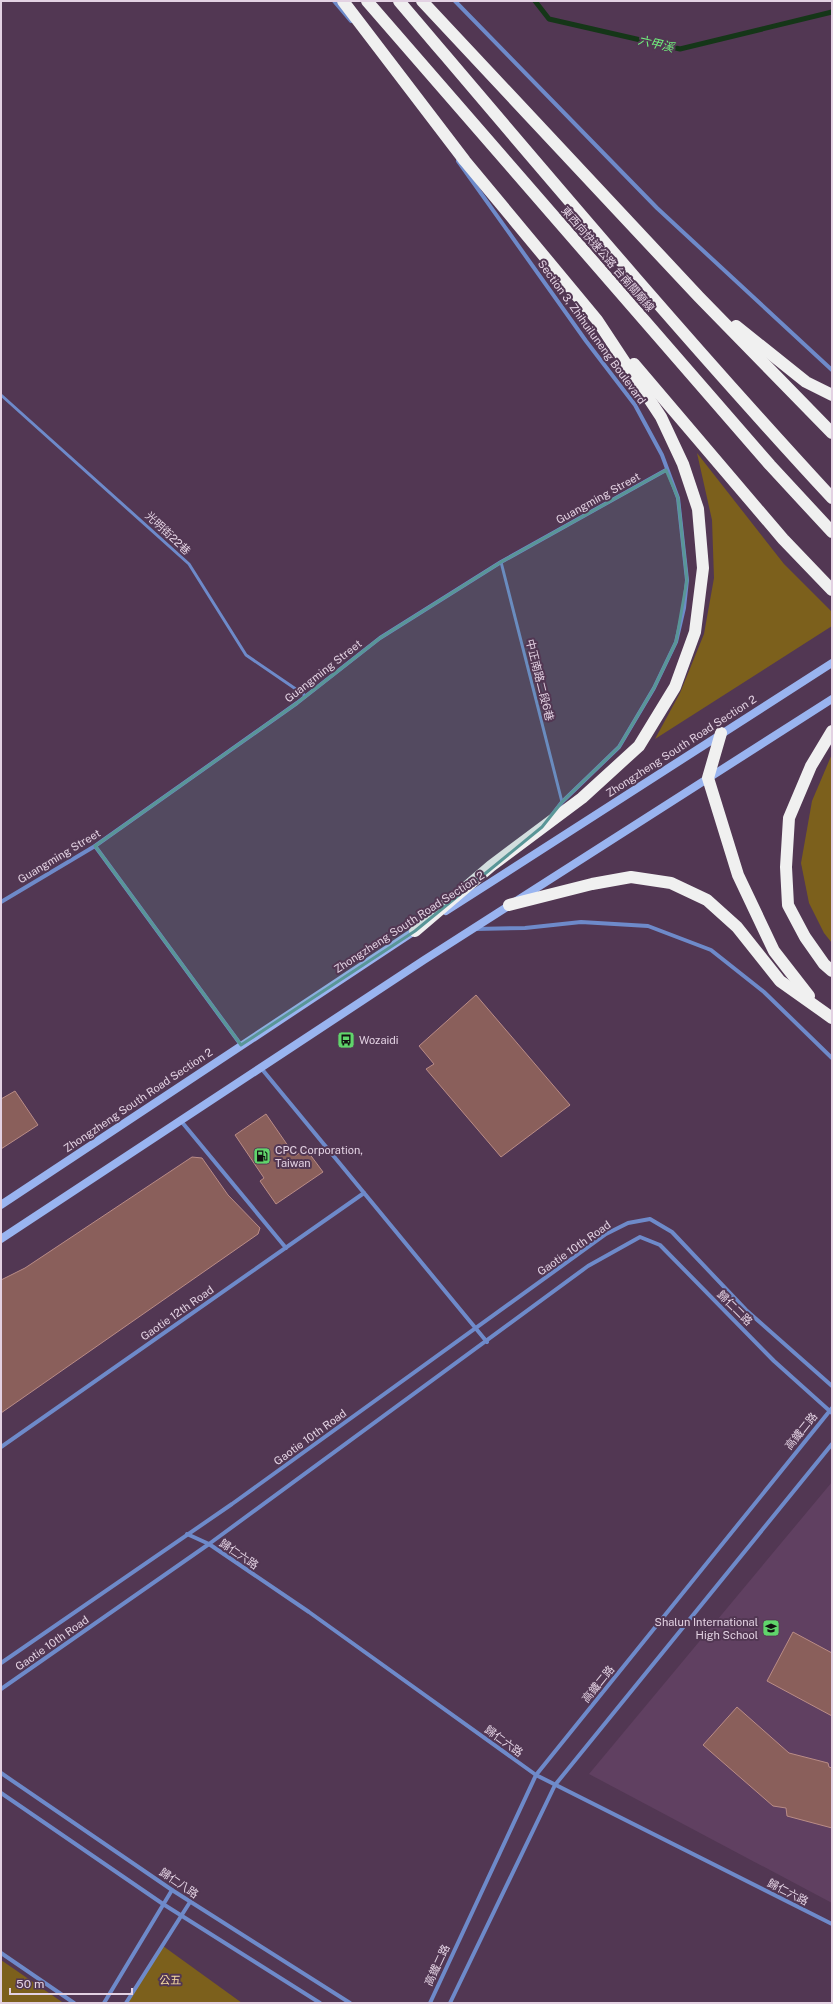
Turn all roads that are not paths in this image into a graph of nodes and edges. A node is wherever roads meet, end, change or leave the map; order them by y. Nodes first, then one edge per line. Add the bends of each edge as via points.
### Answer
1 (334, 1) edge
2 (343, 1) edge
3 (367, 1) edge
4 (399, 1) edge
5 (422, 1) edge
6 (455, 1) edge
7 (699, 296) junction
8 (597, 320) junction
9 (832, 370) edge
10 (1, 395) edge
11 (832, 395) edge
12 (832, 433) edge
13 (666, 470) junction
14 (832, 498) edge
15 (832, 532) edge
16 (501, 562) junction
17 (832, 590) edge
18 (832, 663) edge
19 (306, 696) junction
20 (832, 699) edge
21 (832, 731) edge
22 (721, 734) junction
23 (708, 778) junction
24 (562, 802) junction
25 (542, 827) junction
26 (96, 846) junction
27 (1, 902) edge
28 (509, 905) junction
29 (471, 929) junction
30 (415, 931) junction
31 (832, 971) edge
32 (816, 1005) junction
33 (832, 1018) edge
34 (240, 1045) junction
35 (832, 1058) edge
36 (261, 1068) junction
37 (181, 1121) junction
38 (364, 1193) junction
39 (1, 1204) edge
40 (628, 1223) joint
41 (1, 1239) edge
42 (286, 1248) junction
43 (620, 1248) joint
44 (477, 1328) junction
45 (487, 1342) junction
46 (832, 1386) edge
47 (831, 1410) edge
48 (832, 1444) edge
49 (1, 1447) edge
50 (188, 1534) junction
51 (209, 1544) junction
52 (1, 1663) edge
53 (1, 1689) edge
54 (1, 1773) edge
55 (536, 1774) junction
56 (555, 1785) junction
57 (1, 1793) edge
58 (172, 1890) junction
59 (190, 1902) junction
60 (163, 1904) junction
61 (181, 1916) junction
62 (832, 1924) edge
63 (1, 1953) edge
64 (74, 2003) edge
65 (104, 2003) edge
66 (126, 2003) edge
67 (320, 2003) edge
68 (350, 2003) edge
69 (430, 2003) edge
70 (450, 2003) edge

1 - 13 street, Section 3, Zhihuiluneng Boulevard via 440,136 586,341 635,405 662,455
2 - 8 highway via 465,161
3 - 15 highway, 東西向快速公路 台南關廟線 via 760,453
4 - 14 highway, 東西向快速公路 台南關廟線 via 565,196
5 - 7 highway
6 - 9 street via 657,208
7 - 11 highway via 806,382
7 - 12 highway
8 - 17 highway via 783,539
8 - 25 highway via 661,417 683,464 698,509 703,568 695,632 675,687 639,746 582,798
10 - 19 lane, 光明街22巷 via 189,564 246,655
13 - 16 street, Guangming Street
13 - 24 street, Section 3, Zhihuiluneng Boulevard via 678,498 687,580 676,642 654,688 619,747
16 - 19 street, Guangming Street via 380,638
16 - 24 lane, 中正南路二段6巷
18 - 22 street, Zhongzheng South Road Section 2
19 - 26 street, Guangming Street
20 - 23 street
21 - 31 highway via 811,766 789,818 786,867 788,905 805,937
22 - 23 highway
22 - 30 street, Zhongzheng South Road Section 2
23 - 28 street
23 - 32 highway via 738,875 774,951
24 - 25 street, Section 3, Zhihuiluneng Boulevard
25 - 30 highway via 491,866
26 - 27 street, Guangming Street
26 - 34 street
28 - 29 street
28 - 32 highway via 631,877 671,883 707,900 737,927 780,981
29 - 35 street via 525,928 581,922 648,926 711,950 764,992
29 - 36 street
30 - 34 street, Zhongzheng South Road Section 2
32 - 33 highway
34 - 39 street, Zhongzheng South Road Section 2
36 - 37 street
36 - 38 street
37 - 41 street
37 - 42 street
38 - 42 street, Gaotie 12th Road
38 - 44 street
40 - 44 street, Gaotie 10th Road via 606,1234
40 - 46 street, 歸仁二路 via 650,1219 672,1232 746,1310
42 - 49 street, Gaotie 12th Road
43 - 45 street, Gaotie 10th Road via 588,1266
43 - 47 street, 歸仁二路 via 640,1237 660,1245 774,1361
44 - 45 street
44 - 50 street, Gaotie 10th Road
45 - 51 street, Gaotie 10th Road
47 - 55 street, 高鐵二路
48 - 56 street
50 - 51 street, 歸仁六路
50 - 52 street, Gaotie 10th Road
51 - 53 street, Gaotie 10th Road
51 - 55 street, 歸仁六路
54 - 58 street, 歸仁八路
55 - 56 street, 歸仁六路
55 - 69 street, 高鐵二路
56 - 62 street, 歸仁六路
56 - 70 street
57 - 60 street
58 - 59 street, 歸仁八路
58 - 60 street
59 - 61 street
59 - 68 street, 歸仁八路
60 - 61 street
60 - 65 street
61 - 66 street
61 - 67 street
63 - 64 street

